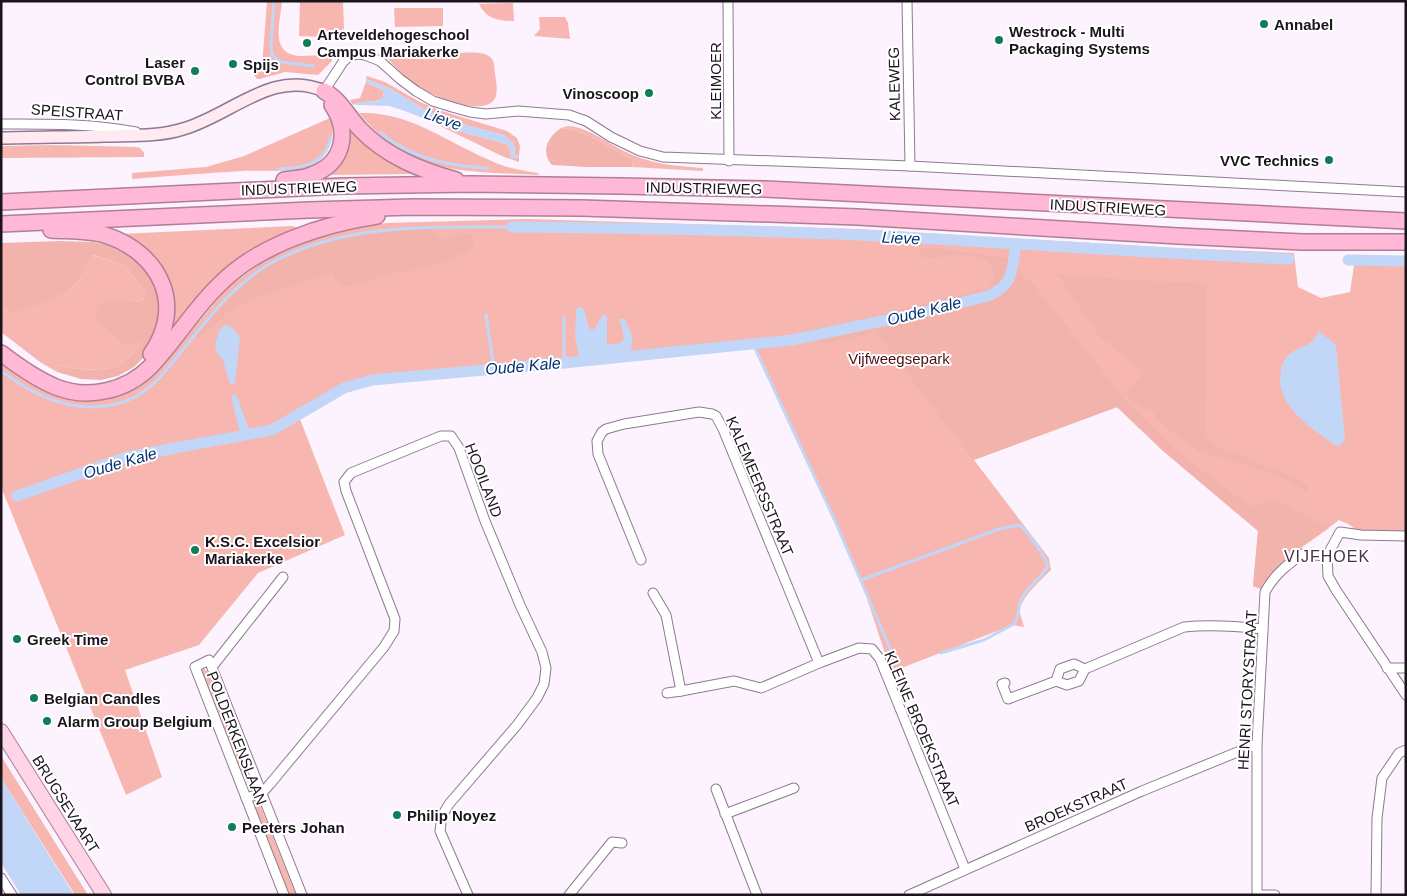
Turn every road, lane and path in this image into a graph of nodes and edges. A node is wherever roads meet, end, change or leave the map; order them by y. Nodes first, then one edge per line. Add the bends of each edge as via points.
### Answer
1 (728, 1) edge
2 (907, 1) edge
3 (324, 91) junction
4 (1, 124) edge
5 (151, 135) junction
6 (1, 138) edge
7 (729, 160) junction
8 (910, 166) junction
9 (470, 184) junction
10 (248, 190) junction
11 (1406, 192) edge
12 (1, 202) edge
13 (413, 208) junction
14 (1406, 221) edge
15 (21, 223) junction
16 (1, 224) edge
17 (1406, 242) edge
18 (1, 344) edge
19 (1, 353) edge
20 (1406, 536) edge
21 (1326, 556) junction
22 (641, 560) dead end
23 (283, 578) dead end
24 (653, 593) dead end
25 (1263, 628) junction
26 (819, 663) junction
27 (212, 666) junction
28 (1387, 668) junction
29 (1406, 668) edge
30 (1085, 669) junction
31 (1056, 681) junction
32 (1005, 683) dead end
33 (681, 690) junction
34 (667, 693) dead end
35 (1406, 694) edge
36 (1, 731) edge
37 (1257, 744) junction
38 (1406, 750) edge
39 (794, 788) dead end
40 (716, 789) dead end
41 (262, 793) junction
42 (246, 798) junction
43 (726, 814) junction
44 (622, 843) dead end
45 (965, 869) junction
46 (1, 878) edge
47 (12, 895) edge
48 (104, 895) edge
49 (284, 895) edge
50 (302, 895) edge
51 (468, 895) edge
52 (569, 895) edge
53 (757, 895) edge
54 (909, 895) edge
55 (1257, 895) edge
56 (1275, 895) edge
57 (1376, 895) edge

1 - 7 street, KLEIMOER
2 - 8 street, KALEWEG
3 - 5 street, SPEISTRAAT via 305,84 281,85 200,124
3 - 7 street, INDUSTRIEWEG via 342,62 357,54 365,55 380,61 416,91 470,112 569,115 640,151 663,157
3 - 9 highway via 333,96 361,130 387,151 420,169
3 - 10 highway via 342,126 340,149 335,157 312,175
4 - 5 street, SPEISTRAAT via 109,126
5 - 6 street, SPEISTRAAT
7 - 8 street, INDUSTRIEWEG
8 - 11 street, INDUSTRIEWEG
9 - 10 highway, INDUSTRIEWEG
9 - 14 highway, INDUSTRIEWEG via 765,189
10 - 12 highway, INDUSTRIEWEG
13 - 15 highway, INDUSTRIEWEG
13 - 17 highway, INDUSTRIEWEG via 582,208 858,217 1303,242
13 - 19 highway via 322,228 268,249 222,281 150,367 121,387 106,392 75,392 58,388
15 - 16 highway, INDUSTRIEWEG
15 - 18 highway via 44,230 103,234 134,249 150,262 161,278 167,299 167,319 160,341 145,362 131,374 104,385 76,385 60,381
20 - 21 street via 1340,532
21 - 25 street, HENRI STORYSTRAAT via 1302,554 1271,581 1265,592
21 - 28 street via 1328,576
22 - 26 street, KALEMEERSSTRAAT via 598,454 600,436 606,429 624,424 699,412 712,414 723,429
23 - 27 street, POLDERKENSLAAN
24 - 33 street via 666,615
25 - 30 street via 1184,627
25 - 37 street, HENRI STORYSTRAAT
26 - 33 street, KLEINE BROEKSTRAAT via 761,688 734,681
26 - 45 street, KLEINE BROEKSTRAAT via 859,648 868,648 880,659
27 - 41 street, POLDERKENSLAAN
27 - 42 street, POLDERKENSLAAN via 209,660 195,667
28 - 29 street
28 - 35 street
30 - 31 street via 1079,681 1067,685
30 - 31 street via 1074,664 1060,669
31 - 32 street via 1008,700 1002,684
33 - 34 street, KLEINE BROEKSTRAAT
36 - 48 main road, BRUGSEVAART
37 - 45 street, BROEKSTRAAT
37 - 55 street, HENRI STORYSTRAAT
38 - 57 street via 1398,754 1382,778 1377,818
39 - 43 street
40 - 43 street
41 - 42 street
41 - 50 street, POLDERKENSLAAN
41 - 51 street, HOOILAND via 384,648 394,631 395,619 344,482 351,473 441,436 451,436 459,448 485,521 546,668 544,684 537,698 442,816 440,831
42 - 49 street, POLDERKENSLAAN
43 - 53 street
44 - 52 street via 610,837
45 - 54 street, BROEKSTRAAT
46 - 47 street
55 - 56 street

